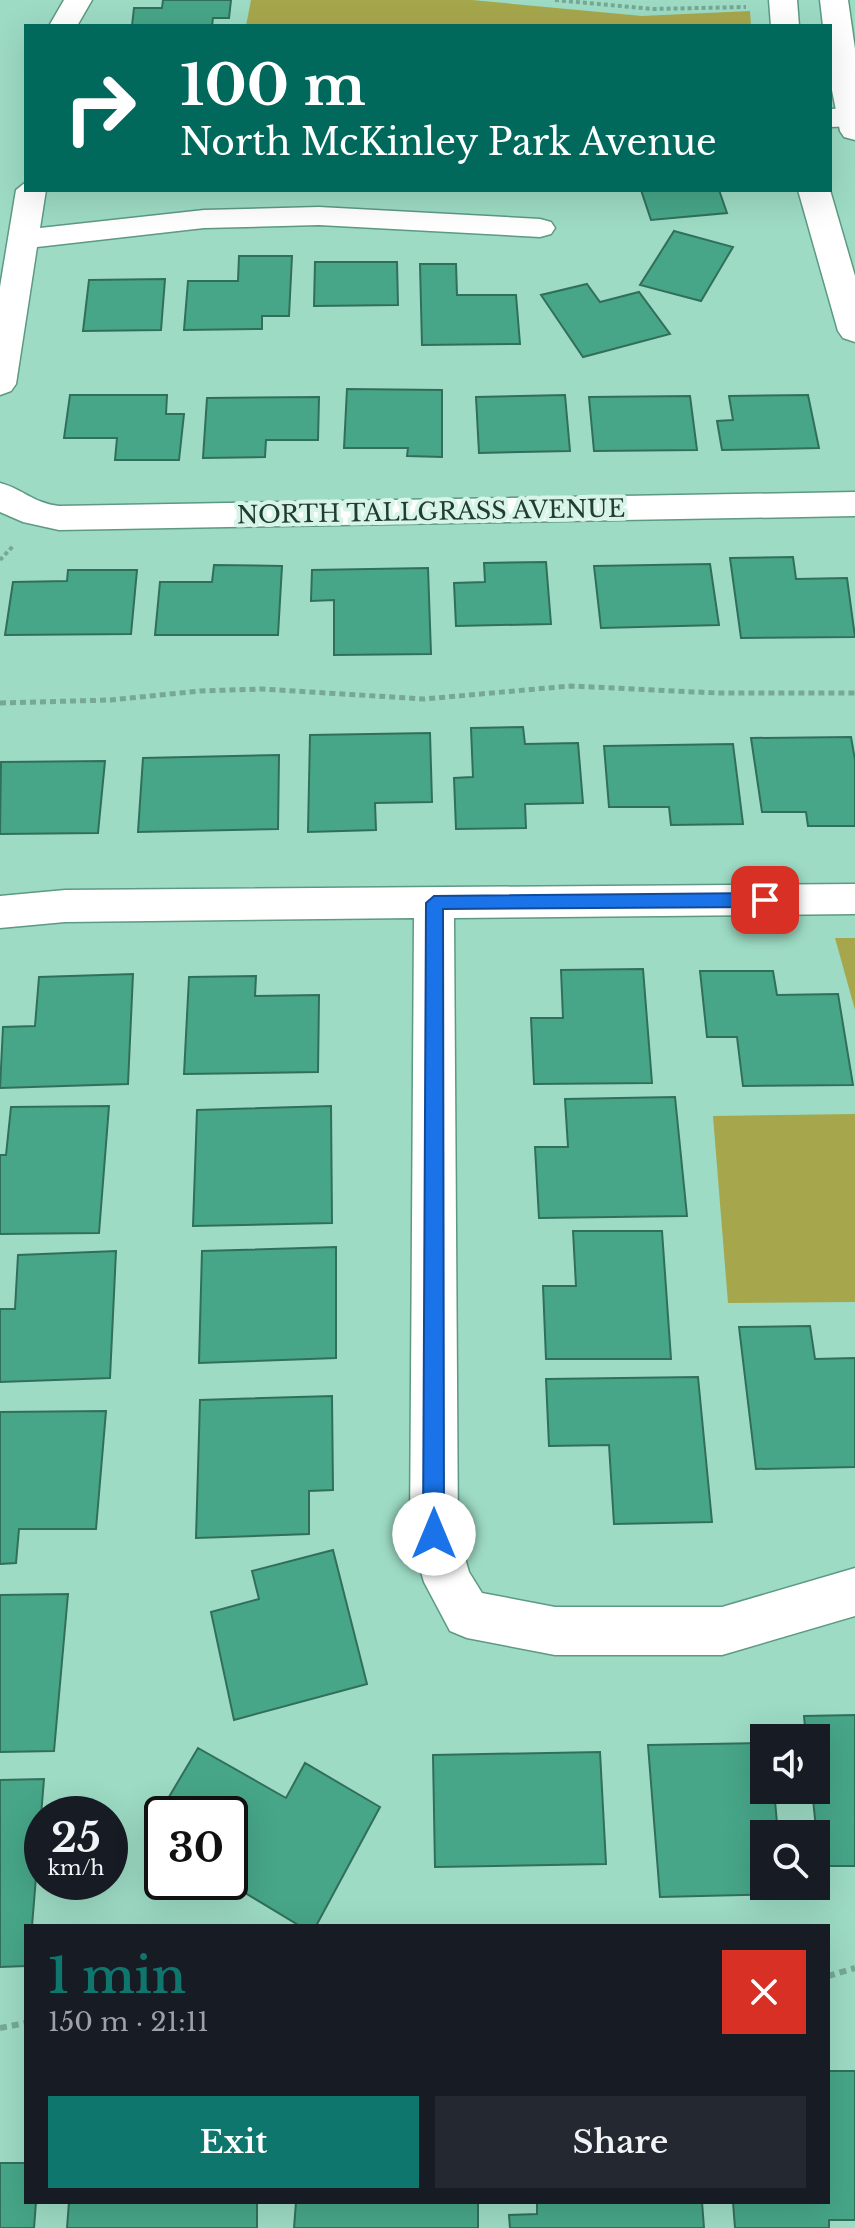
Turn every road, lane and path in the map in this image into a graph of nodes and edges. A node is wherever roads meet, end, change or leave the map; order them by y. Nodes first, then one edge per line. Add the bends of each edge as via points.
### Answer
1 (78, 0) edge
2 (555, 0) edge
3 (834, 0) edge
4 (784, 11) edge
5 (64, 24) edge
6 (848, 121) edge
7 (31, 192) edge
8 (815, 192) edge
9 (540, 228) dead end
10 (25, 239) junction
11 (855, 331) edge
12 (0, 384) edge
13 (5, 499) edge
14 (855, 504) edge
15 (855, 693) edge
16 (0, 703) edge
17 (855, 899) edge
18 (434, 903) junction
19 (0, 912) edge
20 (855, 1592) edge
21 (855, 1968) edge
22 (830, 1975) edge
23 (24, 2023) edge
24 (0, 2028) edge

1 - 5 street
2 - 4 path via 653,9
3 - 6 street
7 - 10 street
8 - 11 street
9 - 10 street via 290,217 204,219
10 - 12 street
13 - 14 street, NORTH TALLGRASS AVENUE via 37,516 59,518
15 - 16 path via 583,686 424,699 262,689
17 - 18 street
18 - 19 street via 65,906
18 - 20 street via 434,1534 448,1582 467,1614 555,1631 722,1631
21 - 22 path
23 - 24 path

